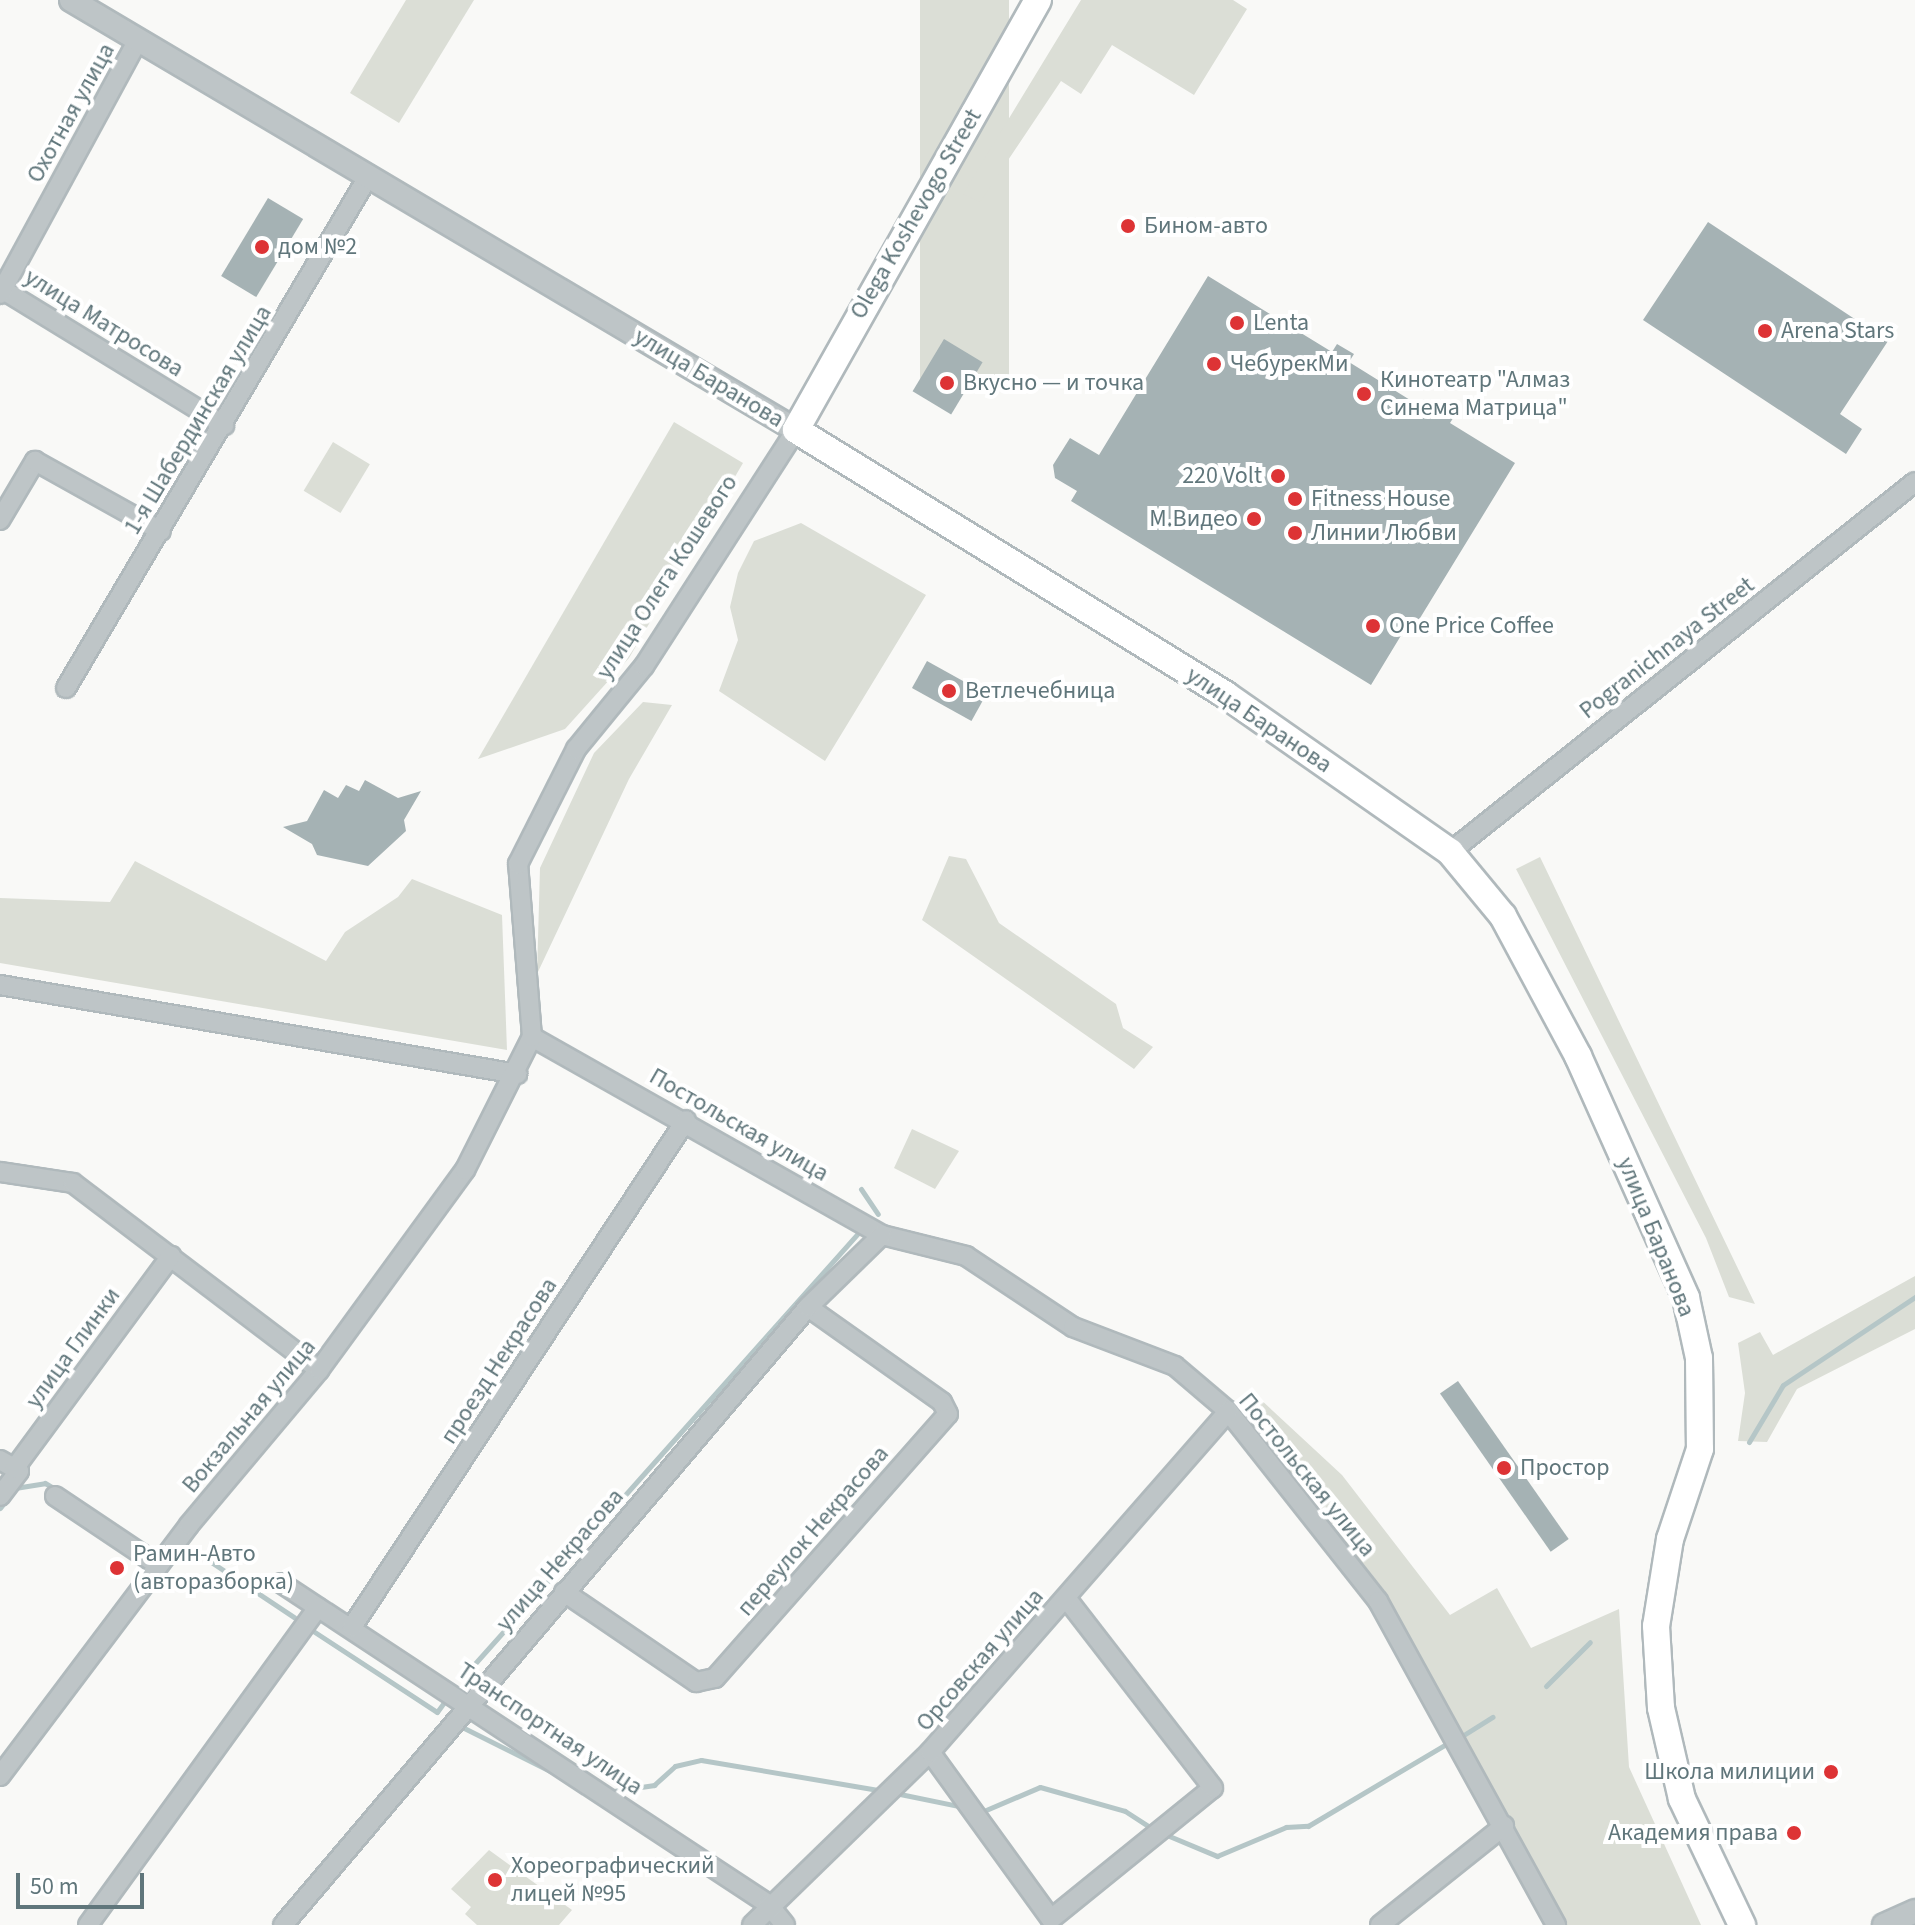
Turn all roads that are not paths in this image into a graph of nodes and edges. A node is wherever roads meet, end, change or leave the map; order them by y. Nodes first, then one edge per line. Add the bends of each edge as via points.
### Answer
1 (71, 0) edge
2 (1038, 0) edge
3 (138, 40) junction
4 (369, 175) junction
5 (1, 290) edge
6 (224, 425) junction
7 (796, 430) junction
8 (1915, 482) edge
9 (0, 520) edge
10 (161, 531) junction
11 (66, 688) dead end
12 (1450, 852) junction
13 (0, 985) edge
14 (532, 1037) junction
15 (517, 1074) junction
16 (686, 1120) junction
17 (0, 1172) edge
18 (882, 1235) junction
19 (171, 1256) junction
20 (808, 1307) junction
21 (319, 1370) junction
22 (1228, 1411) junction
23 (11, 1467) edge
24 (0, 1496) edge
25 (55, 1496) dead end
26 (158, 1565) junction
27 (281, 1583) dead end
28 (564, 1592) junction
29 (1066, 1598) junction
30 (318, 1607) junction
31 (352, 1627) junction
32 (468, 1702) junction
33 (930, 1752) junction
34 (0, 1776) edge
35 (1504, 1826) junction
36 (768, 1904) junction
37 (1915, 1911) edge
38 (88, 1925) edge
39 (283, 1925) edge
40 (752, 1925) edge
41 (785, 1925) edge
42 (1380, 1925) edge
43 (1556, 1925) edge
44 (1742, 1925) edge
45 (1884, 1925) edge

1 - 3 street, улица Баранова
2 - 7 main road, Olega Koshevogo Street
3 - 4 street, улица Баранова
3 - 5 street, Охотная улица
4 - 6 street, 1-я Шабердинская улица
4 - 7 street, улица Баранова
5 - 6 street, улица Матросова
6 - 10 street, 1-я Шабердинская улица
7 - 12 main road, улица Баранова via 1226,695
7 - 14 street, улица Олега Кошевого via 644,666 576,749 518,864
8 - 12 street, Pogranichnaya Street
9 - 10 street via 35,461
10 - 11 street, 1-я Шабердинская улица
12 - 44 main road, улица Баранова via 1503,916 1539,974 1686,1298 1699,1358 1700,1449 1670,1539 1656,1626 1661,1708 1682,1799
13 - 15 street
14 - 15 street, Вокзальная улица
14 - 16 street, Постольская улица
15 - 21 street, Вокзальная улица via 465,1170
16 - 18 street, Постольская улица
16 - 31 street, проезд Некрасова
17 - 19 street via 73,1183
18 - 20 street, улица Некрасова
18 - 22 street, Постольская улица via 966,1256 1073,1327 1175,1366
19 - 21 street
19 - 23 street, улица Глинки
20 - 28 street, улица Некрасова
20 - 28 street, переулок Некрасова via 942,1402 948,1414 715,1678 696,1682
21 - 26 street, Вокзальная улица
22 - 29 street, Орсовская улица
22 - 35 street, Постольская улица via 1378,1601
23 - 24 street, улица Глинки
25 - 26 street
26 - 34 street, Вокзальная улица
27 - 30 street, Транспортная улица
28 - 32 street, улица Некрасова
29 - 33 street, Орсовская улица
29 - 33 street via 1213,1788 1051,1919
30 - 31 street, Транспортная улица
30 - 38 street
31 - 32 street, Транспортная улица
32 - 36 street, Транспортная улица
32 - 39 street, улица Некрасова
33 - 36 street, Орсовская улица
35 - 42 street
35 - 43 street, Постольская улица
36 - 40 street, Орсовская улица
36 - 41 street, Транспортная улица
37 - 45 street

